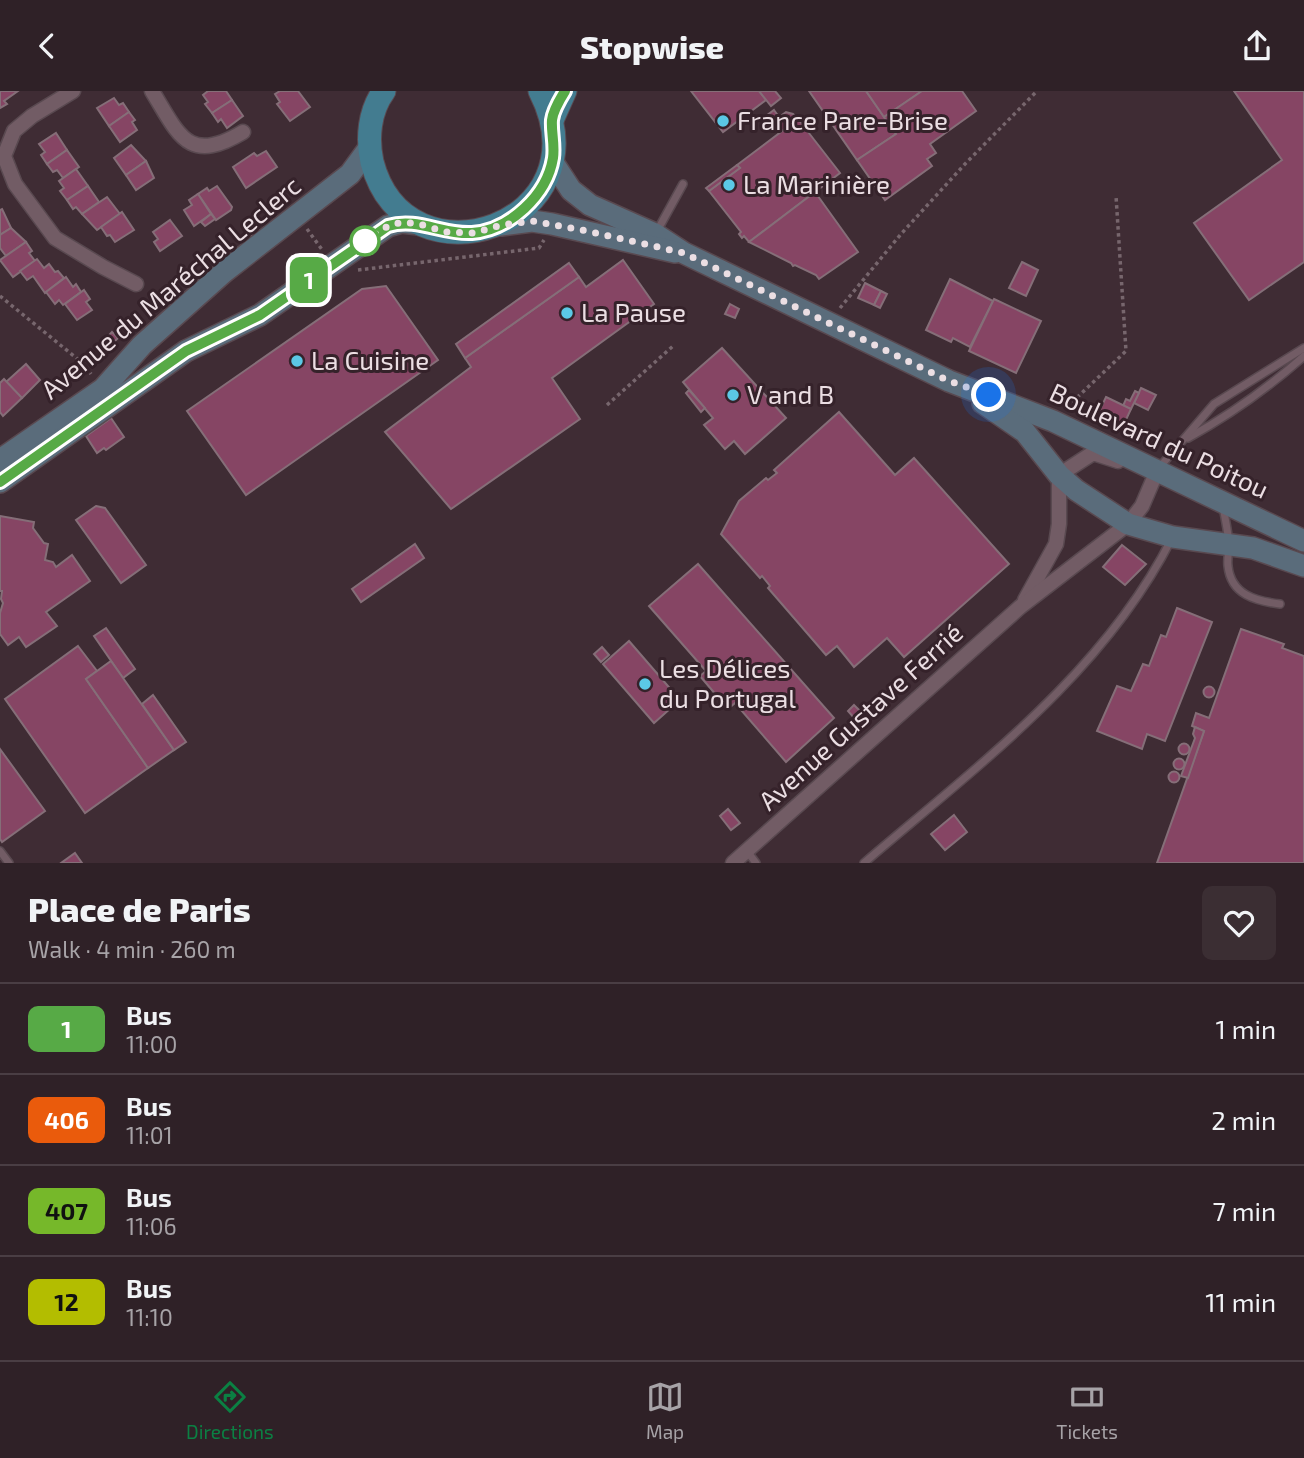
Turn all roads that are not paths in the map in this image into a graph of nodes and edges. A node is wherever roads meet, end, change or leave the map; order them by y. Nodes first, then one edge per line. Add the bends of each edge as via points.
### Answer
1 (73, 91) edge
2 (152, 91) edge
3 (384, 91) edge
4 (540, 91) edge
5 (565, 91) edge
6 (552, 120) junction
7 (243, 132) dead end
8 (369, 148) junction
9 (552, 161) junction
10 (683, 184) dead end
11 (419, 224) junction
12 (501, 225) junction
13 (655, 234) junction
14 (684, 253) junction
15 (136, 284) dead end
16 (1304, 348) edge
17 (1304, 356) edge
18 (949, 381) junction
19 (1184, 440) junction
20 (0, 460) edge
21 (1149, 467) junction
22 (1059, 475) junction
23 (0, 482) edge
24 (1222, 501) junction
25 (1128, 524) junction
26 (1172, 537) junction
27 (1304, 541) edge
28 (1228, 545) junction
29 (1304, 566) edge
30 (1280, 604) dead end
31 (1020, 607) junction
32 (0, 851) edge
33 (751, 857) edge
34 (9, 863) edge
35 (733, 863) edge
36 (864, 863) edge

1 - 15 street via 14,131 5,156 15,184 55,238
2 - 7 street via 187,142 204,148
3 - 8 main road via 370,121
4 - 6 main road
5 - 6 main road
6 - 9 main road
8 - 11 main road via 377,179 394,205
8 - 20 main road, Avenue du Maréchal Leclerc via 350,174 224,272 142,345 103,389
9 - 12 main road via 542,187 525,209
9 - 13 main road, Boulevard du Poitou via 571,190 590,205
10 - 13 lane
11 - 12 main road via 446,232 474,233
11 - 23 main road, Avenue du Maréchal Leclerc via 388,226 260,315 186,351
12 - 14 main road, Boulevard du Poitou via 552,224
13 - 14 main road, Boulevard du Poitou
14 - 18 main road, Boulevard du Poitou
16 - 19 lane via 1214,404
17 - 19 lane via 1223,419
18 - 21 main road, Boulevard du Poitou via 1053,421
18 - 22 main road, Boulevard du Poitou via 1025,432
19 - 21 lane
21 - 22 street via 1093,453
21 - 24 main road, Boulevard du Poitou
21 - 25 street, Avenue Gustave Ferrié via 1142,506
22 - 25 main road, Boulevard du Poitou
22 - 31 street, Avenue Gustave Ferrié via 1056,544
24 - 27 main road, Boulevard du Poitou
24 - 28 lane
25 - 26 main road, Boulevard du Poitou
25 - 31 street, Avenue Gustave Ferrié
26 - 28 main road, Boulevard du Poitou
26 - 36 lane via 1156,570 1109,636 1045,706
28 - 29 main road, Boulevard du Poitou via 1253,548
28 - 30 lane via 1233,585 1258,601
31 - 33 street, Avenue Gustave Ferrié
32 - 34 lane
33 - 35 street, Avenue Gustave Ferrié

